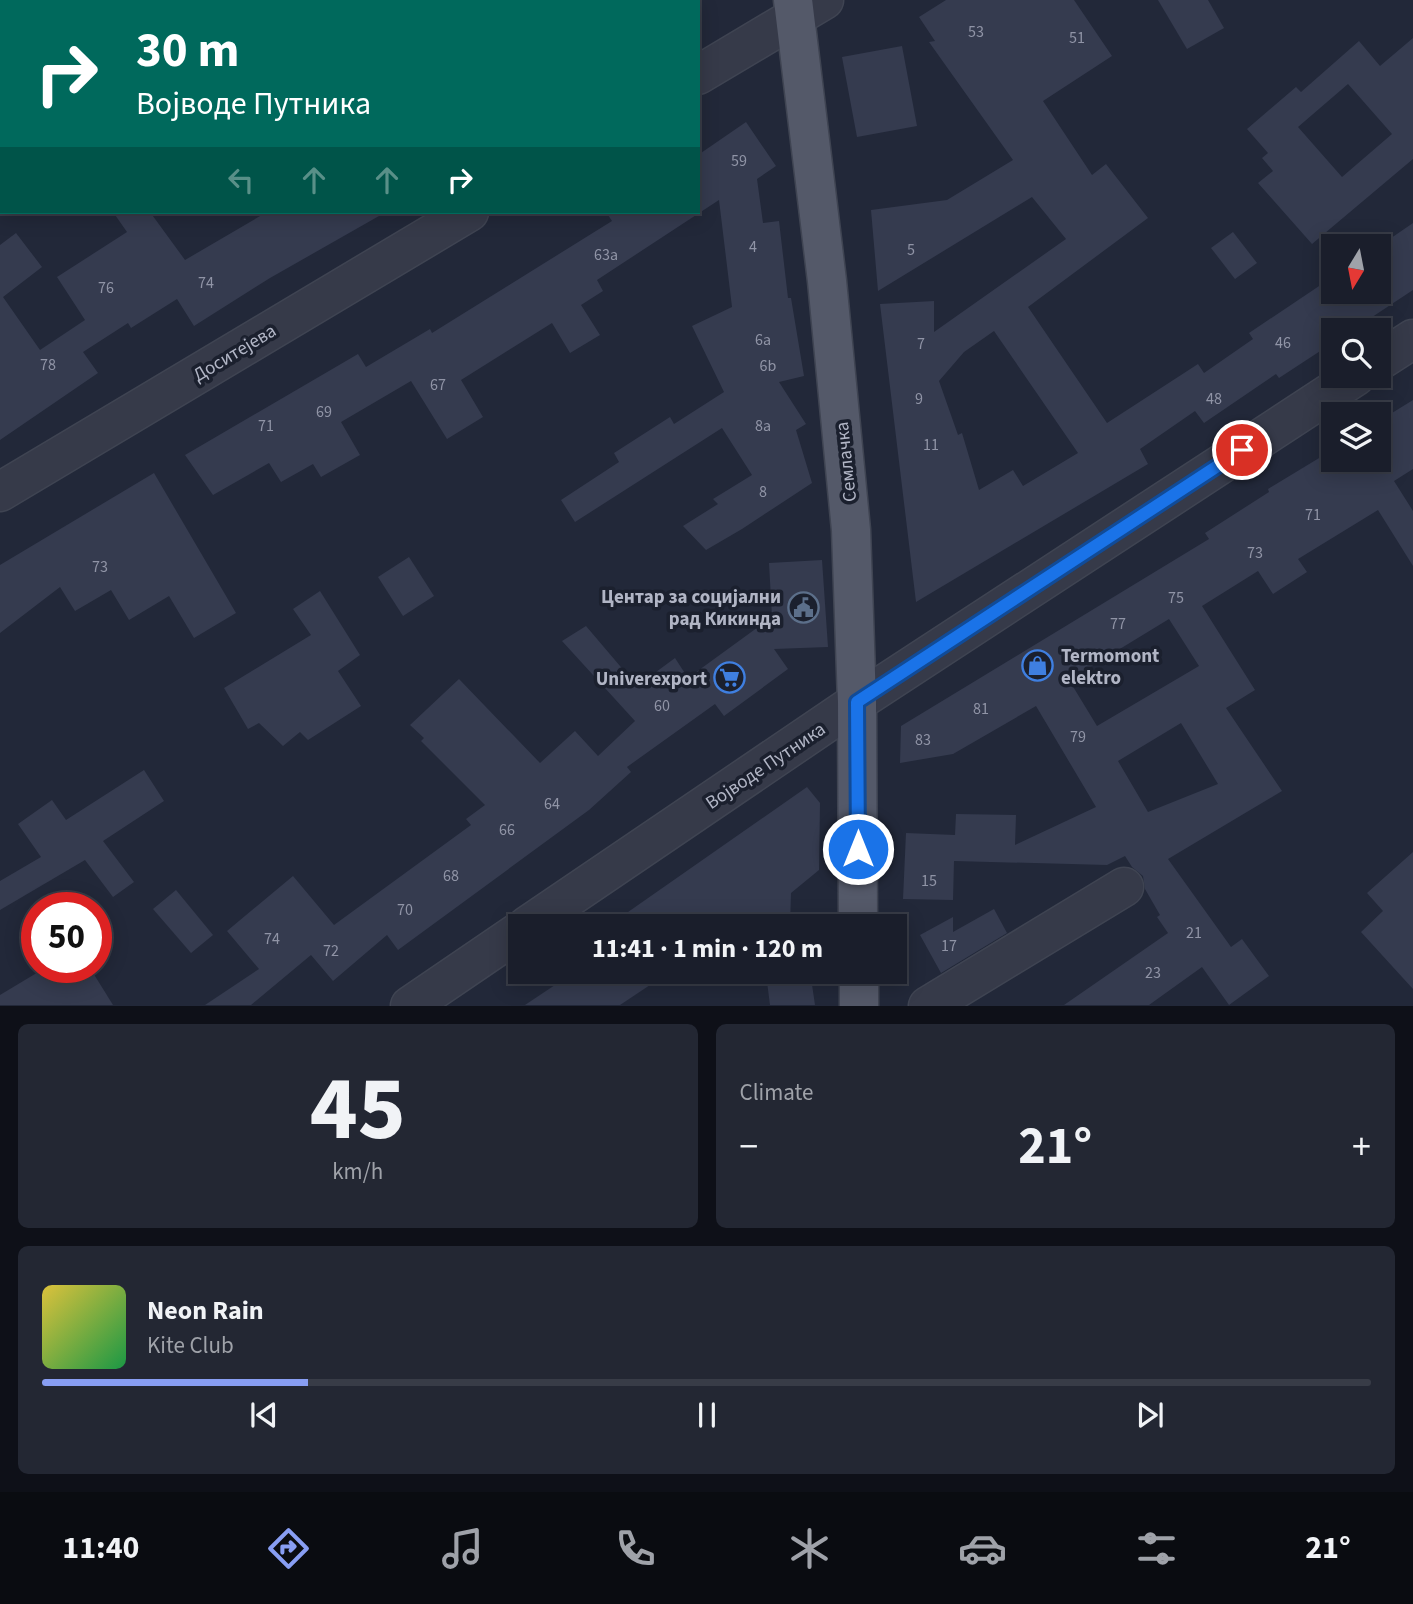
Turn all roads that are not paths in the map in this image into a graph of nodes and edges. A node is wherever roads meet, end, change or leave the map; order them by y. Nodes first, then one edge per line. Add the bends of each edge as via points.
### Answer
1 (804, 6) edge
2 (700, 74) edge
3 (466, 214) edge
4 (1413, 339) edge
5 (1391, 353) edge
6 (1338, 388) edge
7 (0, 492) edge
8 (857, 702) junction
9 (1124, 887) dead end
10 (545, 914) edge
11 (858, 914) edge
12 (508, 939) edge
13 (859, 984) edge
14 (410, 1006) edge
15 (859, 1006) edge
16 (928, 1006) edge

1 - 2 street
1 - 8 main road, Семлачка via 850,516
3 - 7 street, Доситејева
4 - 5 street
6 - 8 street, Војводе Путника
8 - 10 street, Војводе Путника
8 - 11 main road, Семлачка
9 - 16 street
12 - 14 street
13 - 15 main road

